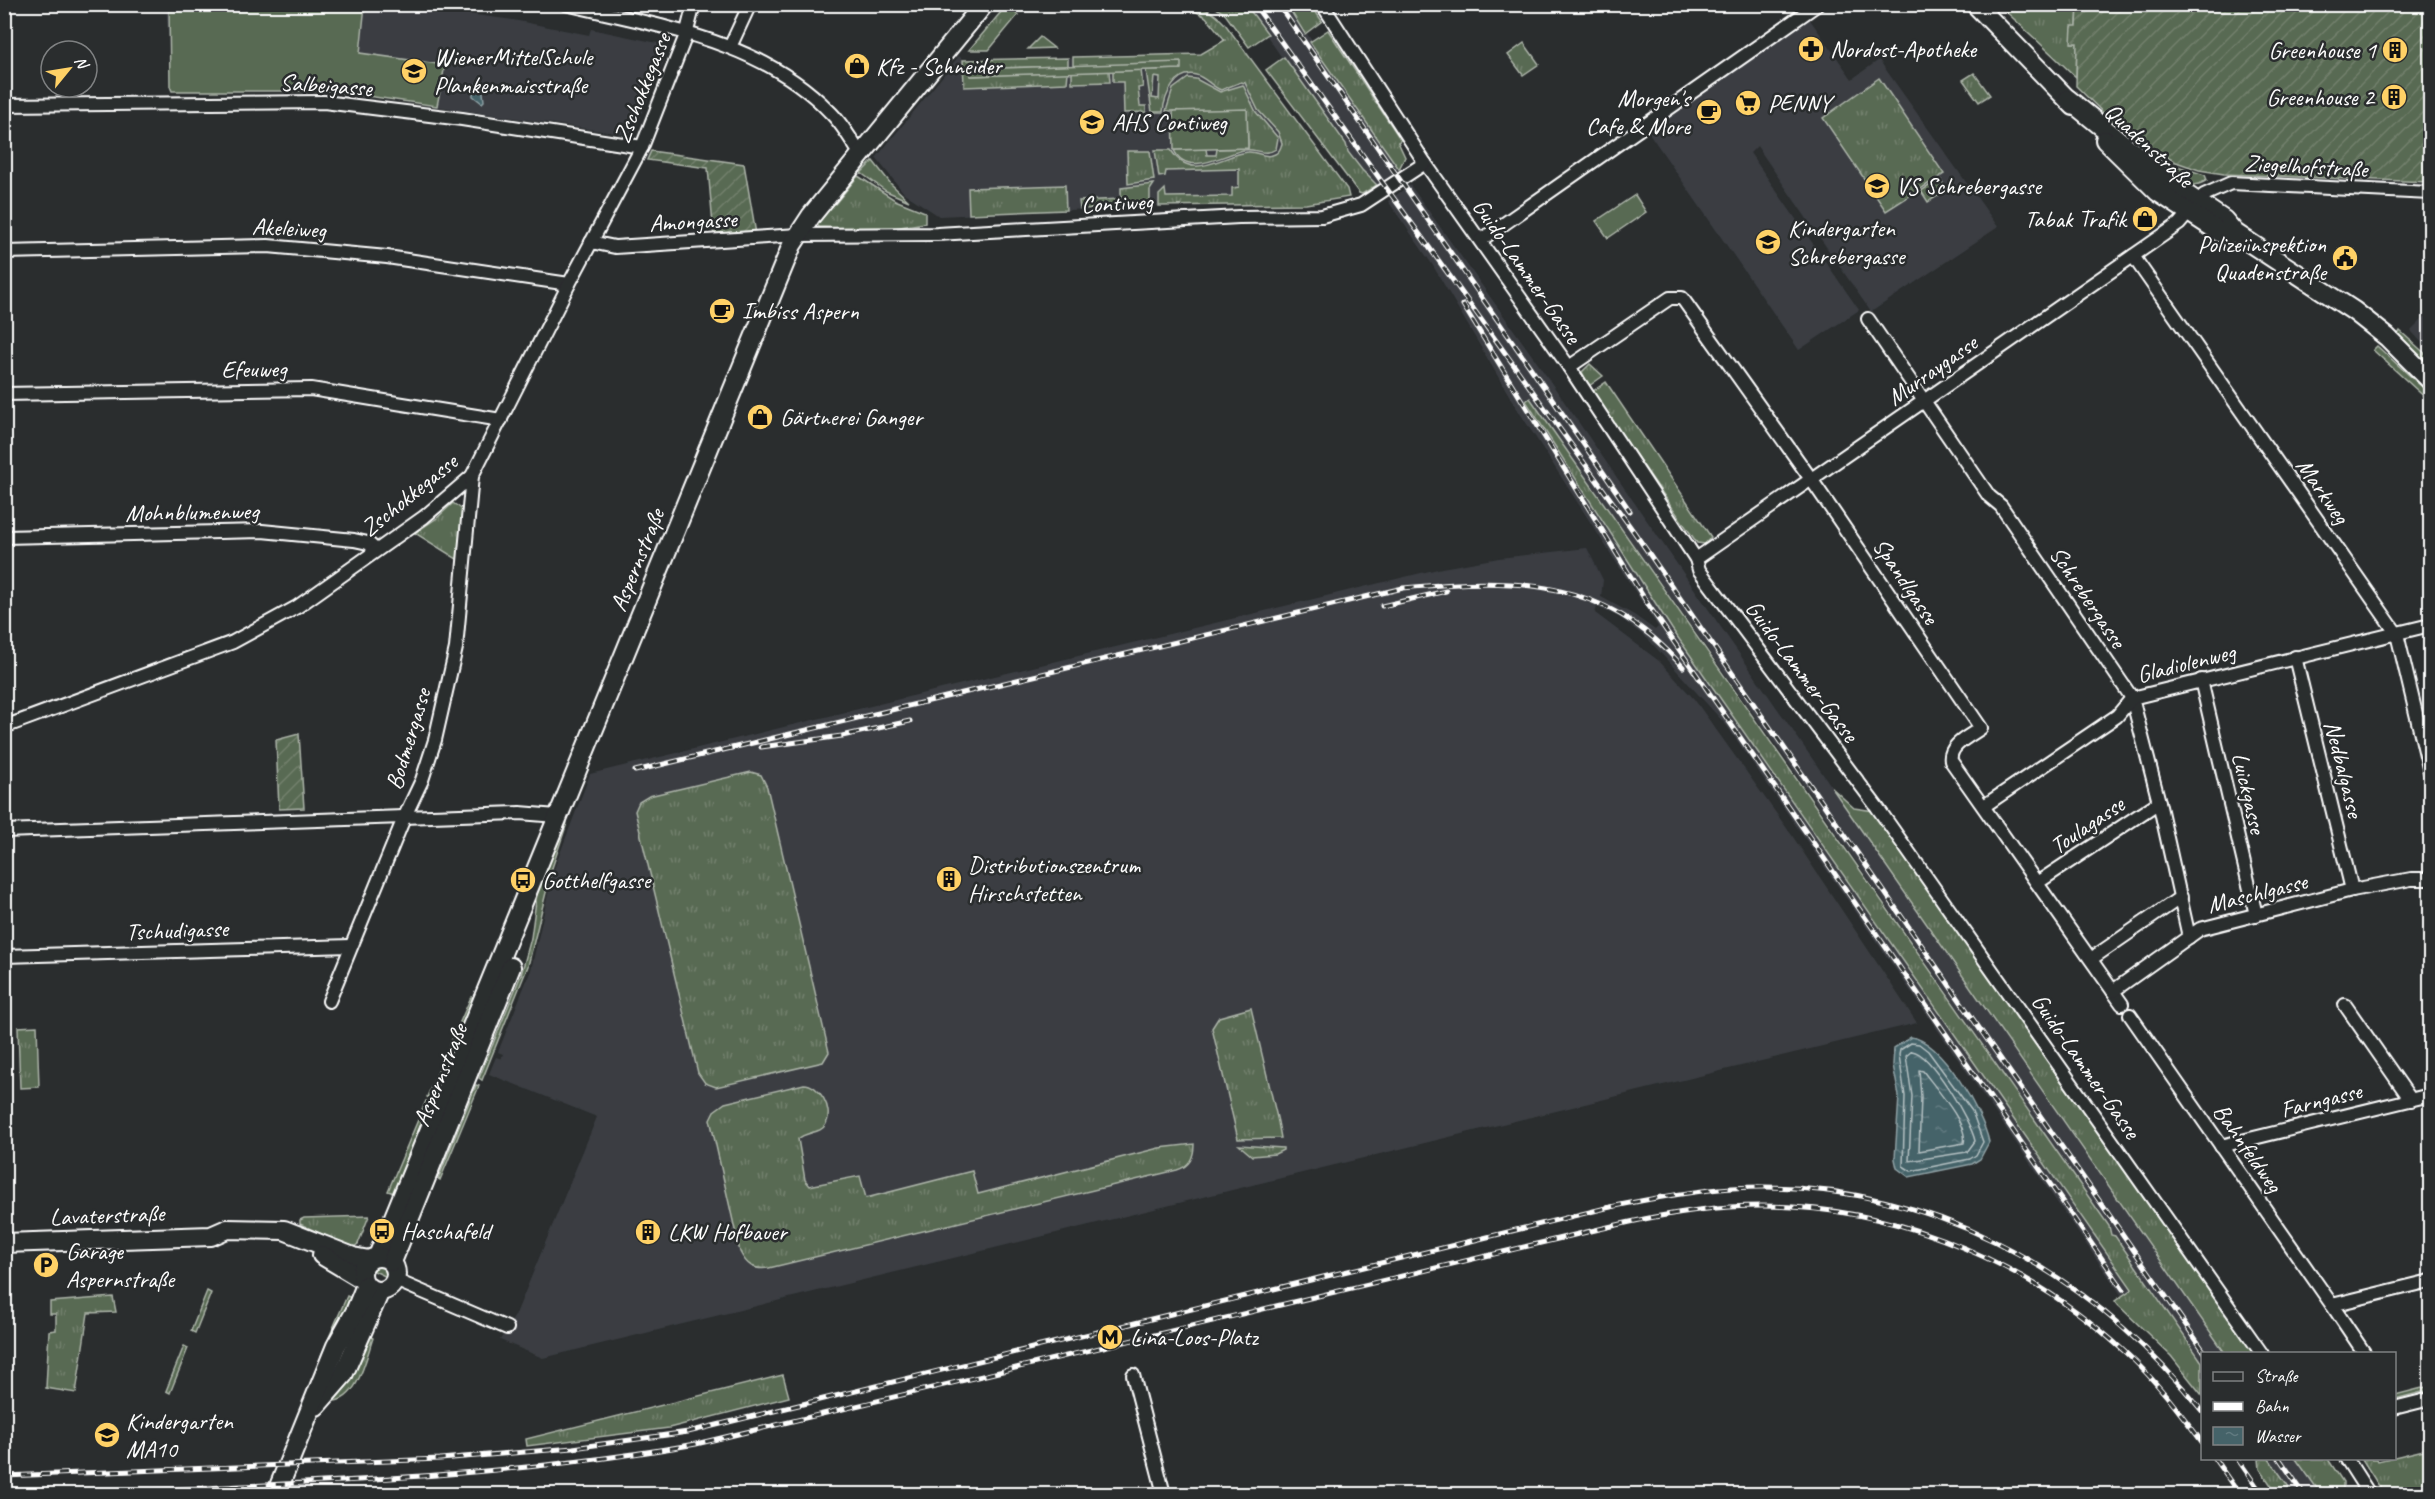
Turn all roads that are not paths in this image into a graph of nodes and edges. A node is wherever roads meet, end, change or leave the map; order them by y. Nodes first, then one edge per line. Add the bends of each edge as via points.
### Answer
1 (694, 4) edge
2 (750, 4) edge
3 (984, 4) edge
4 (1322, 4) edge
5 (1818, 4) edge
6 (1975, 4) edge
7 (567, 5) edge
8 (686, 35) junction
9 (730, 47) junction
10 (4, 105) edge
11 (642, 147) junction
12 (861, 155) junction
13 (1425, 163) junction
14 (2430, 193) edge
15 (2194, 208) junction
16 (798, 235) junction
17 (1480, 240) junction
18 (591, 242) junction
19 (4, 252) edge
20 (2133, 256) junction
21 (569, 284) junction
22 (1868, 319) dead end
23 (1569, 367) junction
24 (2430, 380) edge
25 (4, 394) edge
26 (1924, 401) junction
27 (501, 420) junction
28 (472, 476) junction
29 (1811, 479) junction
30 (4, 537) edge
31 (376, 550) junction
32 (1696, 559) junction
33 (2430, 625) edge
34 (2397, 634) junction
35 (2295, 657) junction
36 (2200, 680) junction
37 (2132, 698) junction
38 (4, 726) edge
39 (2430, 772) edge
40 (2159, 802) junction
41 (1984, 806) junction
42 (557, 816) junction
43 (404, 818) junction
44 (4, 831) edge
45 (2430, 881) edge
46 (2037, 883) junction
47 (2352, 890) junction
48 (2181, 897) junction
49 (2256, 915) junction
50 (2189, 937) junction
51 (351, 946) junction
52 (4, 956) edge
53 (2091, 959) junction
54 (2114, 991) junction
55 (329, 1001) dead end
56 (2122, 1004) dead end
57 (2345, 1005) dead end
58 (2130, 1015) dead end
59 (2430, 1095) edge
60 (2411, 1100) junction
61 (2222, 1146) junction
62 (211, 1236) junction
63 (4, 1243) edge
64 (384, 1265) junction
65 (2430, 1281) edge
66 (369, 1285) junction
67 (2332, 1305) junction
68 (507, 1328) dead end
69 (2261, 1352) edge
70 (2364, 1352) edge
71 (1133, 1375) dead end
72 (2430, 1400) edge
73 (2396, 1408) edge
74 (2347, 1460) edge
75 (276, 1494) edge
76 (1164, 1494) edge
77 (2370, 1494) edge

1 - 8 street, Zschokkegasse
2 - 9 street
3 - 12 main road, Aspernstraße
4 - 13 street, Guido-Lammer-Gasse
5 - 17 street
6 - 15 main road, Quadenstraße via 2116,154 2158,192
7 - 8 street
8 - 9 street
8 - 11 street, Zschokkegasse
9 - 12 street via 770,65 806,89 830,112
10 - 11 street, Salbeigasse via 324,102
11 - 18 street, Zschokkegasse
12 - 16 main road, Aspernstraße
13 - 16 street, Contiweg via 1361,205 1323,216 1229,217 937,234
13 - 17 street, Guido-Lammer-Gasse
14 - 15 street, Ziegelhofstraße via 2231,183 2204,195
15 - 20 street, Murraygasse via 2179,224
15 - 24 main road, Quadenstraße via 2221,233 2235,233 2354,311
16 - 18 street, Amongasse via 615,247
16 - 42 main road, Aspernstraße
17 - 23 street, Guido-Lammer-Gasse
18 - 21 street, Zschokkegasse
19 - 21 street, Akeleiweg via 268,246 387,257
20 - 26 street, Murraygasse
20 - 34 street, Markweg
21 - 27 street, Zschokkegasse
22 - 26 street, Schrebergasse
23 - 29 street, Spandlgasse via 1670,298 1682,298
23 - 32 street, Guido-Lammer-Gasse
25 - 27 street, Efeuweg via 311,389
26 - 29 street, Murraygasse
26 - 37 street, Schrebergasse
27 - 28 street, Zschokkegasse
28 - 31 street, Zschokkegasse via 424,517
28 - 43 street, Bodmergasse via 456,648 435,740
29 - 32 street, Murraygasse
29 - 41 street, Spandlgasse via 1981,728 1954,747 1950,758
30 - 31 street, Mohnblumenweg via 262,531 354,540 368,543
31 - 38 street, Zschokkegasse via 297,607 233,642
32 - 69 street, Guido-Lammer-Gasse via 1700,570 1871,798
33 - 34 street, Gladiolenweg
34 - 35 street, Gladiolenweg
34 - 39 street, Markweg
35 - 36 street, Gladiolenweg
35 - 47 street, Nedbalgasse
36 - 37 street, Gladiolenweg
36 - 49 street, Luickgasse
37 - 40 street, Schrebergasse
37 - 41 street, Gladiolenweg via 2117,716
40 - 46 street, Toulagasse
40 - 48 street, Schrebergasse
41 - 46 street, Spandlgasse
42 - 43 street via 520,813
42 - 64 main road, Aspernstraße
43 - 44 street
43 - 51 street, Bodmergasse
45 - 47 street, Maschlgasse via 2411,879
46 - 53 street, Spandlgasse
47 - 49 street, Maschlgasse
48 - 50 street, Schrebergasse
48 - 53 street
49 - 50 street, Maschlgasse via 2200,929
50 - 54 street, Maschlgasse
51 - 52 street, Tschudigasse
51 - 55 street, Bodmergasse
53 - 54 street, Spandlgasse
54 - 56 street
57 - 60 street
58 - 61 street, Bahnfeldweg
59 - 60 street, Farngasse
60 - 61 street, Farngasse
61 - 67 street, Bahnfeldweg
62 - 63 main road, Lavaterstraße
62 - 64 main road, Lavaterstraße via 227,1229 284,1230
62 - 66 main road, Lavaterstraße via 223,1240 288,1240 323,1255
64 - 66 main road, Aspernstraße via 362,1269
64 - 66 main road via 389,1288
64 - 68 street, Lavaterstraße
65 - 67 street
66 - 75 main road, Aspernstraße via 336,1346
67 - 70 street, Bahnfeldweg
71 - 76 street
72 - 73 street
74 - 77 street

